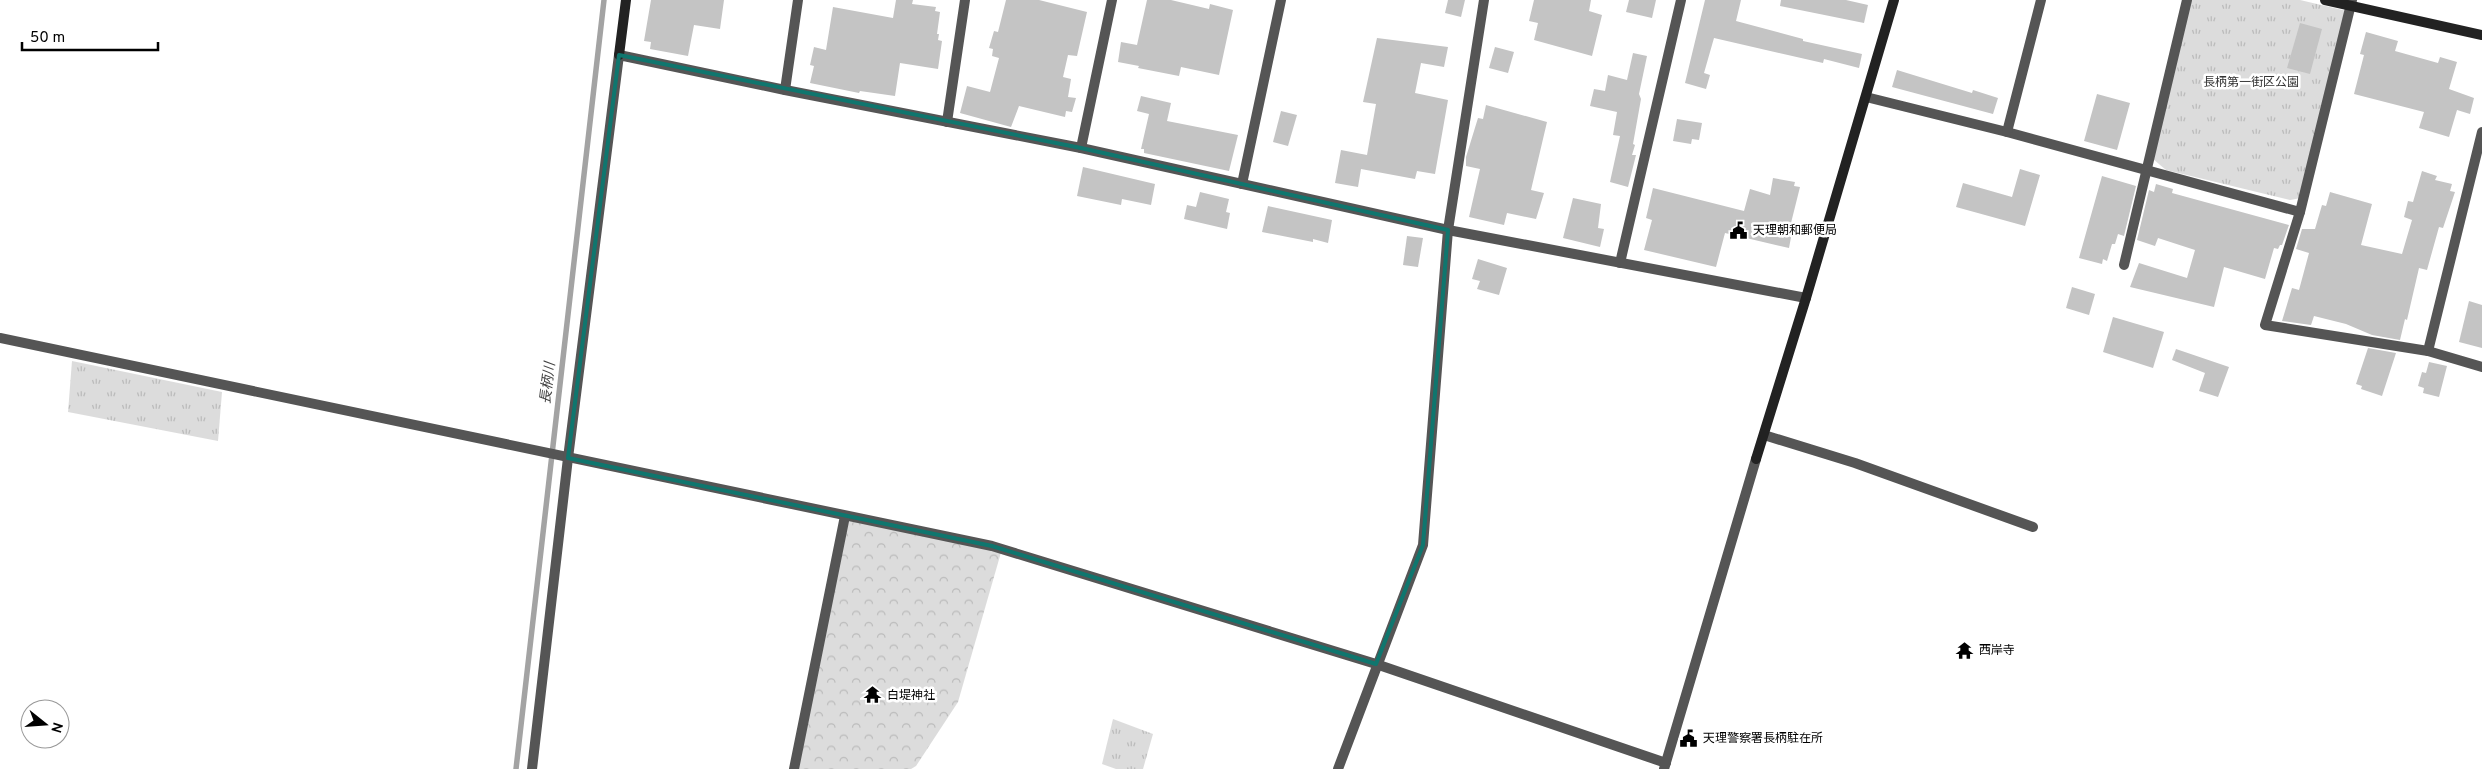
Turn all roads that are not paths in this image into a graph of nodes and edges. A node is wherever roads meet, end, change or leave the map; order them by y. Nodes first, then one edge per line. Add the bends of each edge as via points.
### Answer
1 (626, 0) edge
2 (798, 0) edge
3 (965, 0) edge
4 (1112, 0) edge
5 (1280, 0) edge
6 (1484, 0) edge
7 (1682, 0) edge
8 (1894, 0) edge
9 (2041, 0) edge
10 (2187, 0) edge
11 (2325, 0) edge
12 (2351, 3) edge
13 (2482, 35) edge
14 (619, 55) junction
15 (785, 90) junction
16 (1866, 97) junction
17 (947, 122) junction
18 (2007, 132) junction
19 (2482, 132) edge
20 (1081, 148) junction
21 (2146, 171) junction
22 (1242, 184) junction
23 (2300, 212) junction
24 (1448, 230) junction
25 (1620, 263) junction
26 (2124, 265) dead end
27 (1806, 298) junction
28 (0, 338) edge
29 (2428, 351) junction
30 (2482, 367) edge
31 (1764, 435) junction
32 (568, 458) junction
33 (844, 516) junction
34 (2032, 527) dead end
35 (1376, 664) junction
36 (1665, 766) edge
37 (532, 769) edge
38 (794, 769) edge
39 (1338, 769) edge

1 - 14 street
2 - 15 street
3 - 17 street
4 - 20 street
5 - 22 street
6 - 24 street
7 - 25 street
8 - 16 street
9 - 18 street
10 - 21 street
11 - 12 street
12 - 13 street
12 - 23 street
14 - 15 street
14 - 32 street
15 - 17 street
16 - 18 street
16 - 27 street
17 - 20 street
18 - 21 street
19 - 29 street
20 - 22 street
21 - 23 street
21 - 26 street
22 - 24 street
23 - 29 street via 2265,324
24 - 25 street
24 - 35 street via 1423,545
25 - 27 street
27 - 31 street
28 - 32 street
29 - 30 street
31 - 34 street via 1855,463
31 - 36 street
32 - 33 street
32 - 37 street
33 - 35 street via 992,546
33 - 38 street
35 - 36 street
35 - 39 street

